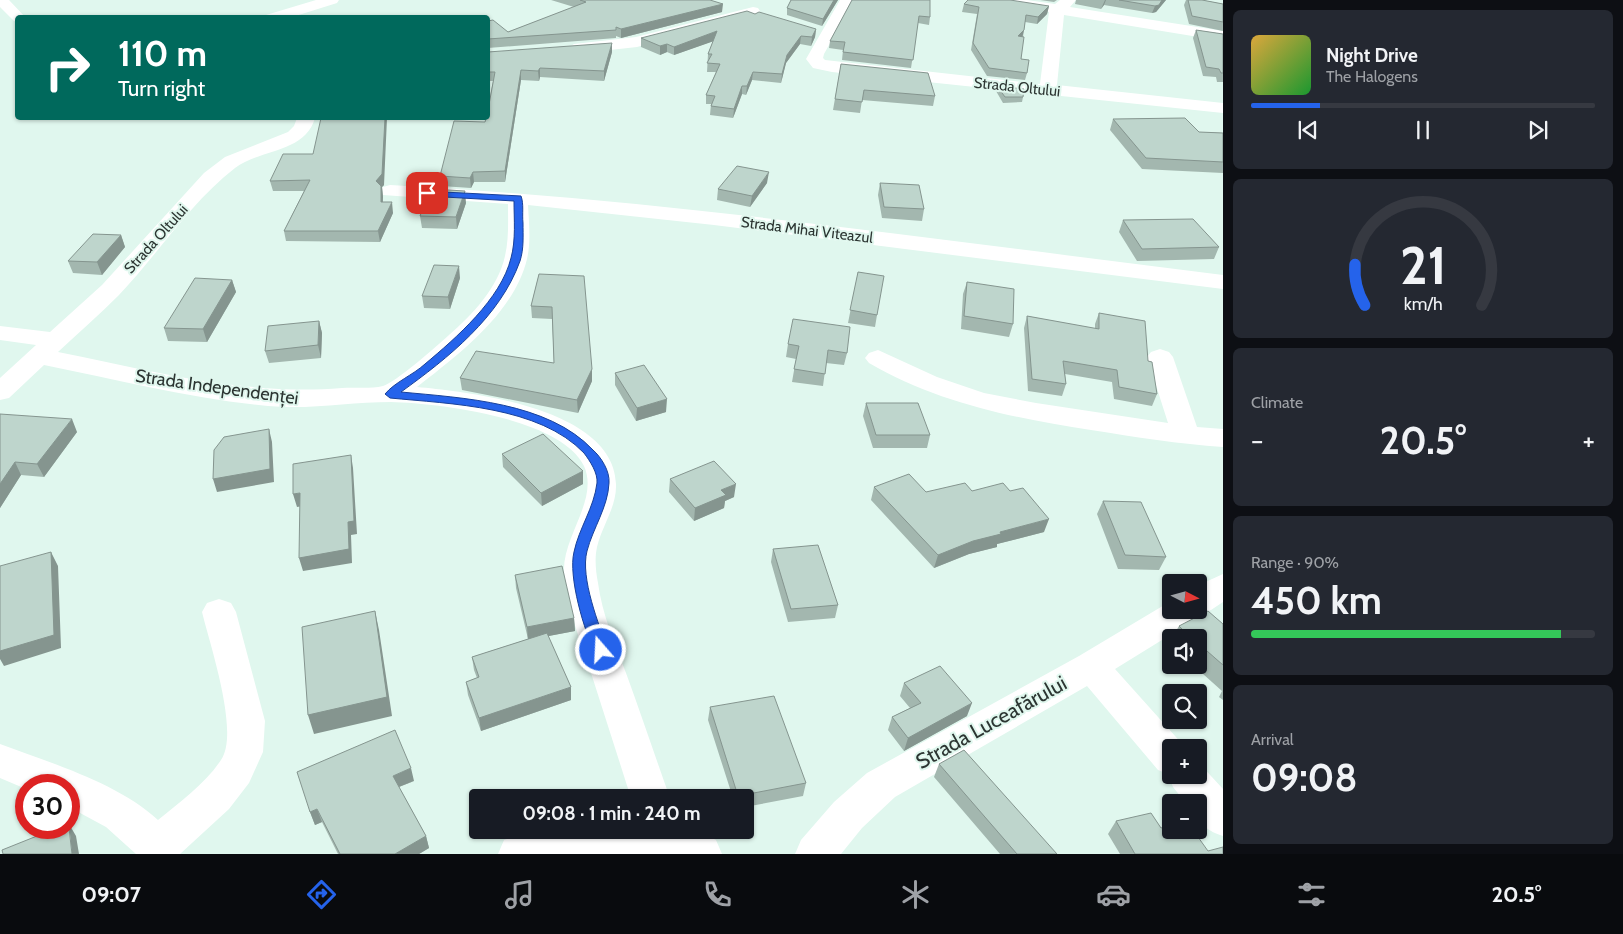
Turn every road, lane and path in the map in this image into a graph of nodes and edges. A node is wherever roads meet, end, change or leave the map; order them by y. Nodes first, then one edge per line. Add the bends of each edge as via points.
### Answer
1 (1, 0) edge
2 (332, 0) edge
3 (847, 0) edge
4 (1000, 0) edge
5 (722, 2) edge
6 (1063, 5) edge
7 (753, 11) junction
8 (16, 15) edge
9 (282, 15) edge
10 (772, 17) edge
11 (808, 28) edge
12 (827, 34) junction
13 (1223, 36) edge
14 (562, 50) edge
15 (1048, 90) junction
16 (1223, 108) edge
17 (305, 120) edge
18 (390, 191) dead end
19 (518, 198) junction
20 (1223, 282) edge
21 (0, 333) edge
22 (48, 348) junction
23 (1160, 357) dead end
24 (878, 358) dead end
25 (0, 392) edge
26 (390, 394) junction
27 (1187, 435) junction
28 (1223, 438) edge
29 (1223, 586) edge
30 (1208, 595) edge
31 (218, 612) dead end
32 (1169, 619) edge
33 (1091, 666) junction
34 (1162, 748) edge
35 (0, 761) edge
36 (32, 774) edge
37 (1194, 784) edge
38 (648, 789) edge
39 (80, 794) edge
40 (1223, 818) edge
41 (581, 839) edge
42 (675, 839) edge
43 (158, 850) edge
44 (518, 854) edge
45 (702, 854) edge
46 (815, 854) edge

1 - 8 street
2 - 9 street
3 - 12 street
4 - 6 street
5 - 7 street
6 - 13 street
6 - 15 street
7 - 10 street
7 - 14 street via 637,42
11 - 12 street
12 - 15 street, Strada Oltului via 814,59 819,64
15 - 16 street, Strada Oltului
17 - 22 street, Strada Oltului via 295,136 232,161 211,177 110,290
18 - 19 street, Strada Mihai Viteazul
19 - 20 street, Strada Mihai Viteazul via 851,235
19 - 26 street via 516,259 498,295 463,336 427,368
21 - 22 street
22 - 25 street, Strada Oltului
22 - 26 street, Strada Independenței via 136,376 270,398 313,400
23 - 27 street
24 - 27 street via 921,382 983,401 1044,414
26 - 38 street, Strada Independenței via 469,402 525,415 545,422 580,442 596,460 604,481 580,553 582,595
27 - 28 street
29 - 30 street
31 - 43 street via 247,721 244,752 236,771 215,796
32 - 33 street, Strada Luceafărului
33 - 34 street
33 - 46 street, Strada Luceafărului via 881,784
35 - 36 street
37 - 40 street
39 - 43 street via 128,820
41 - 44 street
42 - 45 street

